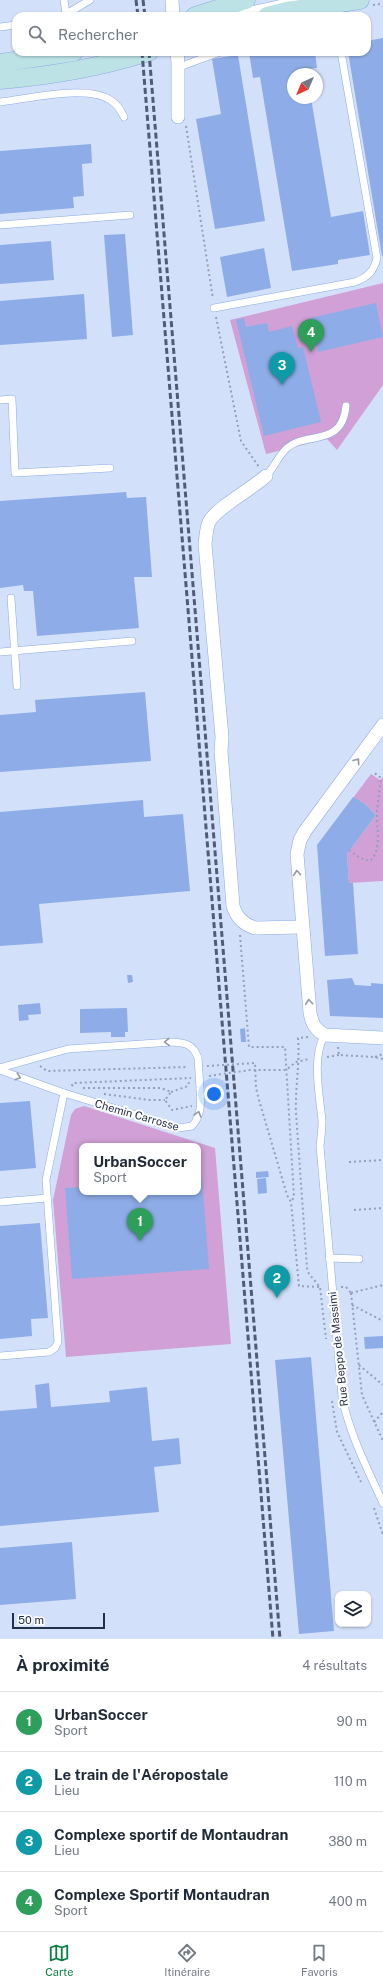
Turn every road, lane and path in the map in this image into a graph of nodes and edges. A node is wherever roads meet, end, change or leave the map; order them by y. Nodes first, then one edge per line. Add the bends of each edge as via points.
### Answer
1 (64, 0) edge
2 (90, 0) edge
3 (172, 0) edge
4 (246, 0) edge
5 (296, 0) edge
6 (360, 0) edge
7 (64, 12) edge
8 (69, 12) edge
9 (173, 12) edge
10 (208, 12) edge
11 (244, 12) edge
12 (283, 12) edge
13 (12, 26) edge
14 (0, 27) edge
15 (47, 56) edge
16 (106, 56) edge
17 (111, 56) edge
18 (136, 56) edge
19 (201, 56) edge
20 (341, 56) edge
21 (178, 61) edge
22 (0, 63) edge
23 (68, 72) junction
24 (0, 74) edge
25 (0, 80) edge
26 (0, 102) edge
27 (124, 117) dead end
28 (178, 117) dead end
29 (130, 215) dead end
30 (0, 225) edge
31 (214, 308) dead end
32 (0, 400) edge
33 (346, 406) dead end
34 (110, 468) dead end
35 (266, 476) joint
36 (11, 598) dead end
37 (132, 640) dead end
38 (15, 651) junction
39 (0, 652) edge
40 (17, 686) dead end
41 (383, 725) edge
42 (373, 772) dead end
43 (377, 809) junction
44 (374, 813) dead end
45 (349, 850) dead end
46 (243, 922) junction
47 (302, 927) junction
48 (330, 1035) junction
49 (383, 1038) edge
50 (383, 1054) edge
51 (374, 1057) junction
52 (383, 1060) edge
53 (204, 1066) dead end
54 (188, 1067) dead end
55 (0, 1069) edge
56 (256, 1070) junction
57 (283, 1070) dead end
58 (47, 1071) dead end
59 (205, 1076) dead end
60 (198, 1077) dead end
61 (188, 1086) dead end
62 (171, 1092) junction
63 (64, 1093) junction
64 (98, 1094) dead end
65 (165, 1100) junction
66 (193, 1106) dead end
67 (383, 1160) edge
68 (350, 1162) dead end
69 (47, 1198) junction
70 (0, 1202) edge
71 (291, 1202) junction
72 (383, 1208) edge
73 (354, 1210) dead end
74 (329, 1258) junction
75 (359, 1259) dead end
76 (383, 1285) edge
77 (325, 1287) dead end
78 (338, 1287) dead end
79 (351, 1293) junction
80 (352, 1304) junction
81 (383, 1321) edge
82 (0, 1356) edge
83 (358, 1364) junction
84 (383, 1385) edge
85 (383, 1412) edge
86 (374, 1422) junction
87 (383, 1441) edge
88 (383, 1503) edge

1 - 7 lane
2 - 8 lane
3 - 9 street
4 - 10 street
5 - 11 lane
6 - 12 street
13 - 14 lane
15 - 22 street
16 - 24 lane via 66,65
17 - 23 lane
18 - 23 street
19 - 21 lane
20 - 31 lane via 377,258 372,272 355,282
21 - 28 street
23 - 25 street
26 - 27 lane via 77,93 91,94 112,101
29 - 30 lane
32 - 34 lane via 12,399 15,473
33 - 35 lane via 343,420 333,432 287,448
35 - 46 street via 215,514 206,531 205,544 222,730 221,751 233,906
36 - 38 lane
37 - 38 lane
38 - 39 lane
38 - 40 lane
47 -> 41 street via 297,863 300,840
42 - 43 path via 381,778
43 - 44 path
43 - 45 path via 376,856 370,861
46 - 47 street via 255,928
46 - 71 path via 239,927 249,1047 285,1047 294,1196
48 -> 47 street via 319,1032 312,1021
48 - 49 street
48 - 51 path via 339,1055
48 - 74 lane, Rue Beppo de Massimi via 319,1048 318,1066 322,1124 320,1146
50 - 51 path
51 - 52 path
53 - 56 path via 255,1064
54 - 58 path
55 -> 63 lane, Chemin Carrosse
63 -> 55 lane, Chemin Carrosse, bridge via 186,1128 192,1126 200,1114 198,1058 192,1046 172,1042 68,1049
56 - 57 path
56 - 59 path
56 - 71 path via 259,1100
60 - 62 path via 74,1082 72,1085 75,1088 160,1088
61 - 62 path
62 - 65 path
63 - 69 lane via 46,1180
64 - 65 path
65 - 66 path via 172,1110
67 - 68 path
69 - 70 lane
69 - 82 lane via 58,1342 49,1352
71 - 77 path via 299,1286
72 - 73 path
74 - 75 lane
74 - 88 lane, Rue Beppo de Massimi via 337,1353 346,1418
76 - 79 path
78 - 79 path via 346,1287
79 - 80 path
80 - 81 path
80 - 83 path
83 - 84 path
83 - 86 path via 362,1395
85 - 86 path
86 - 87 path

